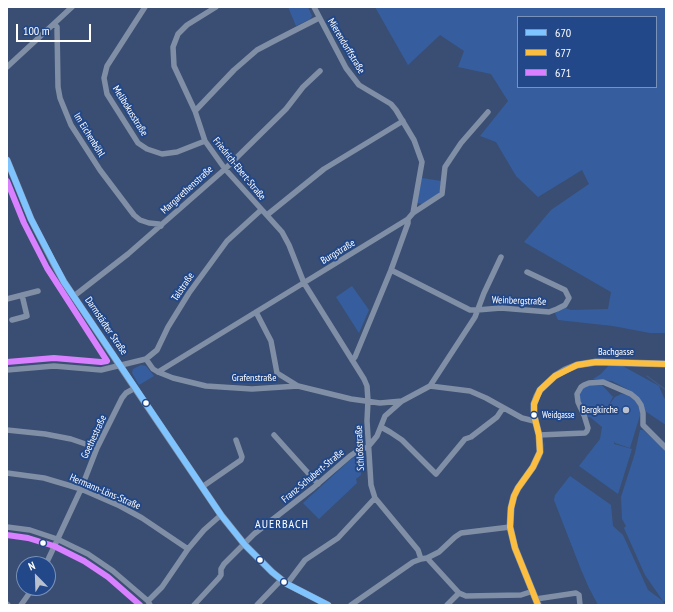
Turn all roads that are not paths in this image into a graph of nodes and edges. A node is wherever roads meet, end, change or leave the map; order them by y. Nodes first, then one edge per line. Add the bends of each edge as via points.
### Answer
1 (72, 7) edge
2 (146, 7) edge
3 (216, 7) edge
4 (314, 7) edge
5 (319, 18) junction
6 (54, 24) junction
7 (7, 67) edge
8 (320, 71) dead end
9 (195, 111) junction
10 (488, 112) dead end
11 (403, 121) junction
12 (204, 140) junction
13 (7, 160) edge
14 (8, 168) edge
15 (225, 169) junction
16 (261, 210) junction
17 (413, 213) junction
18 (267, 215) junction
19 (408, 220) junction
20 (161, 226) junction
21 (501, 257) dead end
22 (391, 270) junction
23 (527, 272) dead end
24 (304, 282) junction
25 (38, 291) dead end
26 (22, 295) junction
27 (74, 296) junction
28 (7, 299) edge
29 (477, 310) junction
30 (256, 312) junction
31 (12, 320) dead end
32 (146, 359) junction
33 (352, 360) junction
34 (666, 364) edge
35 (120, 366) junction
36 (7, 370) edge
37 (158, 372) junction
38 (298, 386) junction
39 (430, 386) junction
40 (135, 388) junction
41 (368, 401) junction
42 (402, 401) junction
43 (503, 408) junction
44 (534, 421) junction
45 (381, 427) junction
46 (7, 430) edge
47 (274, 435) dead end
48 (539, 435) junction
49 (236, 440) dead end
50 (368, 447) junction
51 (97, 448) junction
52 (666, 448) edge
53 (7, 473) edge
54 (318, 484) junction
55 (202, 487) junction
56 (81, 489) junction
57 (375, 498) junction
58 (221, 515) junction
59 (7, 527) edge
60 (510, 527) junction
61 (57, 539) junction
62 (244, 544) junction
63 (188, 549) junction
64 (50, 556) edge
65 (424, 558) junction
66 (284, 582) junction
67 (533, 591) junction
68 (459, 593) junction
69 (27, 596) edge
70 (537, 602) edge
71 (149, 603) edge
72 (21, 605) edge
73 (194, 605) edge
74 (256, 605) edge
75 (328, 605) edge
76 (351, 605) edge
77 (447, 605) edge
78 (580, 605) edge

1 - 6 street
2 - 12 street, Melibokusstraße via 107,66 104,78 107,94 138,143 146,149 162,154 177,152
3 - 9 street, Friedrich-Ebert-Straße via 183,28 173,47 174,66
4 - 5 street, Mierendorffstraße
5 - 9 street via 257,50
5 - 11 street, Mierendorffstraße via 346,68 359,85 391,104
6 - 7 street
6 - 20 street, Im Eichenböhl via 57,27 59,92 71,125 134,216
8 - 15 street, Margarethenstraße via 303,87 286,109
9 - 12 street, Friedrich-Ebert-Straße
10 - 17 street, Burgstraße via 461,143 445,167 442,194
11 - 17 street, Mierendorffstraße via 422,162
11 - 18 street via 324,169
12 - 15 street, Friedrich-Ebert-Straße
13 - 14 main road, Darmstädter Straße
14 - 27 main road, Darmstädter Straße via 42,243
15 - 16 street, Friedrich-Ebert-Straße
15 - 20 street, Margarethenstraße
16 - 18 street, Friedrich-Ebert-Straße
16 - 32 street, Talstraße via 227,242 189,293 157,350
17 - 19 street, Burgstraße
18 - 24 street, Friedrich-Ebert-Straße via 282,232
19 - 22 street
19 - 24 street, Burgstraße
20 - 27 street, Margarethenstraße
21 - 29 street
22 - 29 street via 465,308
22 - 33 street
23 - 29 street, Weinbergstraße via 565,290 569,298 565,305 548,312 501,308
24 - 30 street, Burgstraße
24 - 33 street, Schloßstraße
25 - 26 street
26 - 28 street
26 - 31 street via 27,316
27 - 35 main road, Darmstädter Straße
29 - 39 street via 475,318
30 - 37 street, Burgstraße
30 - 38 street via 271,341 277,372
32 - 35 street
32 - 37 street, Grafenstraße
33 - 41 street, Schloßstraße via 367,386
34 - 44 main road, Bachgasse via 591,362 565,370 540,390 534,404
35 - 36 street via 101,370 54,366
35 - 40 main road, Darmstädter Straße
37 - 38 street, Grafenstraße via 206,386 252,389
38 - 41 street, Grafenstraße
39 - 42 street
39 - 43 street via 470,392
40 - 51 street, Goethestraße via 122,398
40 - 55 main road, Darmstädter Straße
41 - 42 street
41 - 50 street, Schloßstraße
42 - 45 street via 385,416
43 - 44 street
43 - 45 street via 493,421 465,439 436,474 402,440
44 - 48 main road, Bachgasse
45 - 50 street
46 - 51 street via 45,434
47 - 54 street
48 - 52 street via 585,433 588,428 578,402 578,390 589,383 603,382 631,394 637,400 643,413 643,425
48 - 60 main road, Bachgasse via 538,457 514,496
49 - 55 street via 241,460
50 - 54 street, Franz-Schubert-Straße via 350,456
50 - 57 street, Schloßstraße via 371,485
51 - 56 street, Goethestraße
53 - 56 street, Hermann-Löns-Straße via 44,478
54 - 62 street, Franz-Schubert-Straße
55 - 58 main road, Darmstädter Straße
56 - 61 street, Goethestraße
56 - 63 street, Hermann-Löns-Straße via 142,518
57 - 65 street, Schloßstraße
57 - 66 street via 338,538 305,560
58 - 62 main road, Darmstädter Straße
58 - 63 street
59 - 61 street via 30,530
60 - 65 street via 461,533 439,552
60 - 67 main road, Bachgasse via 515,548
61 - 64 street, Goethestraße
61 - 71 street via 103,564
62 - 66 main road, Darmstädter Straße
62 - 73 street, Franz-Schubert-Straße via 222,566 219,578
63 - 71 street
65 - 68 street, Schloßstraße
65 - 76 street via 413,562
66 - 74 street
66 - 75 main road, Darmstädter Straße
67 - 68 street via 521,595 466,596
67 - 70 main road, Bachgasse
68 - 77 street
69 - 72 street
70 - 78 street via 576,593

